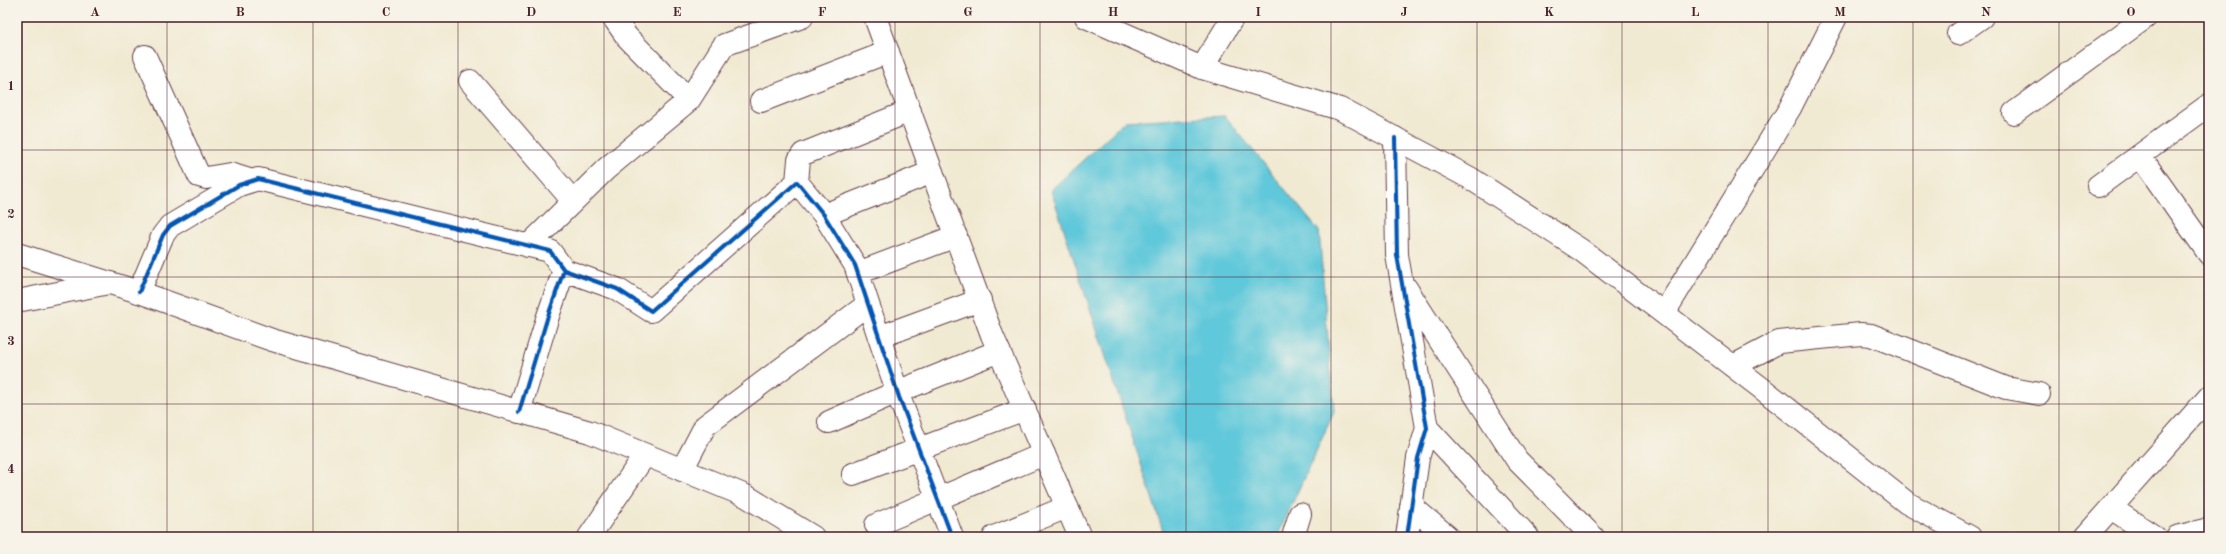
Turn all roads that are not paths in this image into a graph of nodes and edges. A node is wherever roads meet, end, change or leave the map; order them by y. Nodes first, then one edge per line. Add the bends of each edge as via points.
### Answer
1 (612, 17) edge
2 (802, 17) edge
3 (875, 17) edge
4 (1086, 17) edge
5 (1233, 17) edge
6 (1836, 17) edge
7 (1982, 17) edge
8 (2146, 17) edge
9 (1958, 34) dead end
10 (888, 52) junction
11 (145, 56) dead end
12 (1202, 68) junction
13 (470, 82) dead end
14 (689, 100) junction
15 (761, 101) dead end
16 (2209, 105) edge
17 (910, 111) junction
18 (2014, 113) dead end
19 (1395, 138) junction
20 (2140, 156) junction
21 (932, 172) junction
22 (249, 180) junction
23 (797, 182) junction
24 (2098, 186) dead end
25 (573, 201) junction
26 (824, 215) junction
27 (956, 236) junction
28 (528, 246) junction
29 (17, 254) edge
30 (2209, 254) edge
31 (564, 270) junction
32 (858, 273) junction
33 (1402, 282) junction
34 (109, 283) junction
35 (139, 292) junction
36 (980, 300) junction
37 (17, 301) edge
38 (868, 304) junction
39 (1664, 313) junction
40 (879, 337) junction
41 (999, 351) junction
42 (1733, 366) junction
43 (897, 392) junction
44 (2039, 394) dead end
45 (2209, 397) edge
46 (1025, 409) junction
47 (519, 412) junction
48 (829, 422) dead end
49 (1427, 428) junction
50 (918, 449) junction
51 (1044, 454) junction
52 (645, 455) junction
53 (682, 470) junction
54 (854, 474) dead end
55 (937, 499) junction
56 (1411, 506) junction
57 (1067, 507) junction
58 (2111, 508) junction
59 (1300, 514) dead end
60 (876, 525) dead end
61 (2209, 530) edge
62 (588, 537) edge
63 (813, 537) edge
64 (952, 537) edge
65 (994, 537) edge
66 (1080, 537) edge
67 (1293, 537) edge
68 (1407, 537) edge
69 (1448, 537) edge
70 (1528, 537) edge
71 (1593, 537) edge
72 (1970, 537) edge
73 (2085, 537) edge
74 (2155, 537) edge
75 (2177, 537) edge

1 - 14 street
2 - 14 street via 724,45
3 - 10 street
4 - 12 street
5 - 12 street
6 - 39 street via 1790,108
7 - 9 street
8 - 18 street
10 - 15 street
10 - 17 street
11 - 22 street via 199,176 206,178 230,174
12 - 19 street via 1340,109
13 - 25 street
14 - 25 street via 606,169
16 - 20 street
17 - 21 street
17 - 23 street via 803,154 799,160
19 - 33 street via 1397,255
19 - 39 street via 1470,178 1581,250
20 - 24 street
20 - 30 street
21 - 26 street
21 - 27 street
22 - 28 street via 258,179
22 - 35 street via 170,226 163,235
23 - 26 street
23 - 31 street via 651,311 617,289
25 - 28 street
26 - 32 street
27 - 32 street
27 - 36 street
28 - 31 street via 550,251
29 - 34 street
31 - 47 street
32 - 38 street
33 - 49 street
33 - 71 street via 1517,460
34 - 35 street
34 - 37 street
35 - 47 street via 272,340
36 - 40 street
36 - 41 street
38 - 40 street
38 - 53 street via 705,426
39 - 42 street
40 - 43 street
41 - 43 street
41 - 46 street
42 - 44 street via 1779,342 1866,334 2006,388
42 - 72 street via 1907,503
43 - 48 street
43 - 50 street
45 - 58 street
46 - 50 street
46 - 51 street
47 - 52 street via 590,432
49 - 56 street via 1418,458
49 - 70 street
50 - 54 street
50 - 55 street
51 - 55 street
51 - 57 street
52 - 53 street
52 - 62 street
53 - 63 street via 746,496
55 - 60 street
55 - 64 street
56 - 68 street
56 - 69 street
57 - 65 street
57 - 66 street
58 - 73 street
58 - 74 street
59 - 67 street
61 - 75 street

